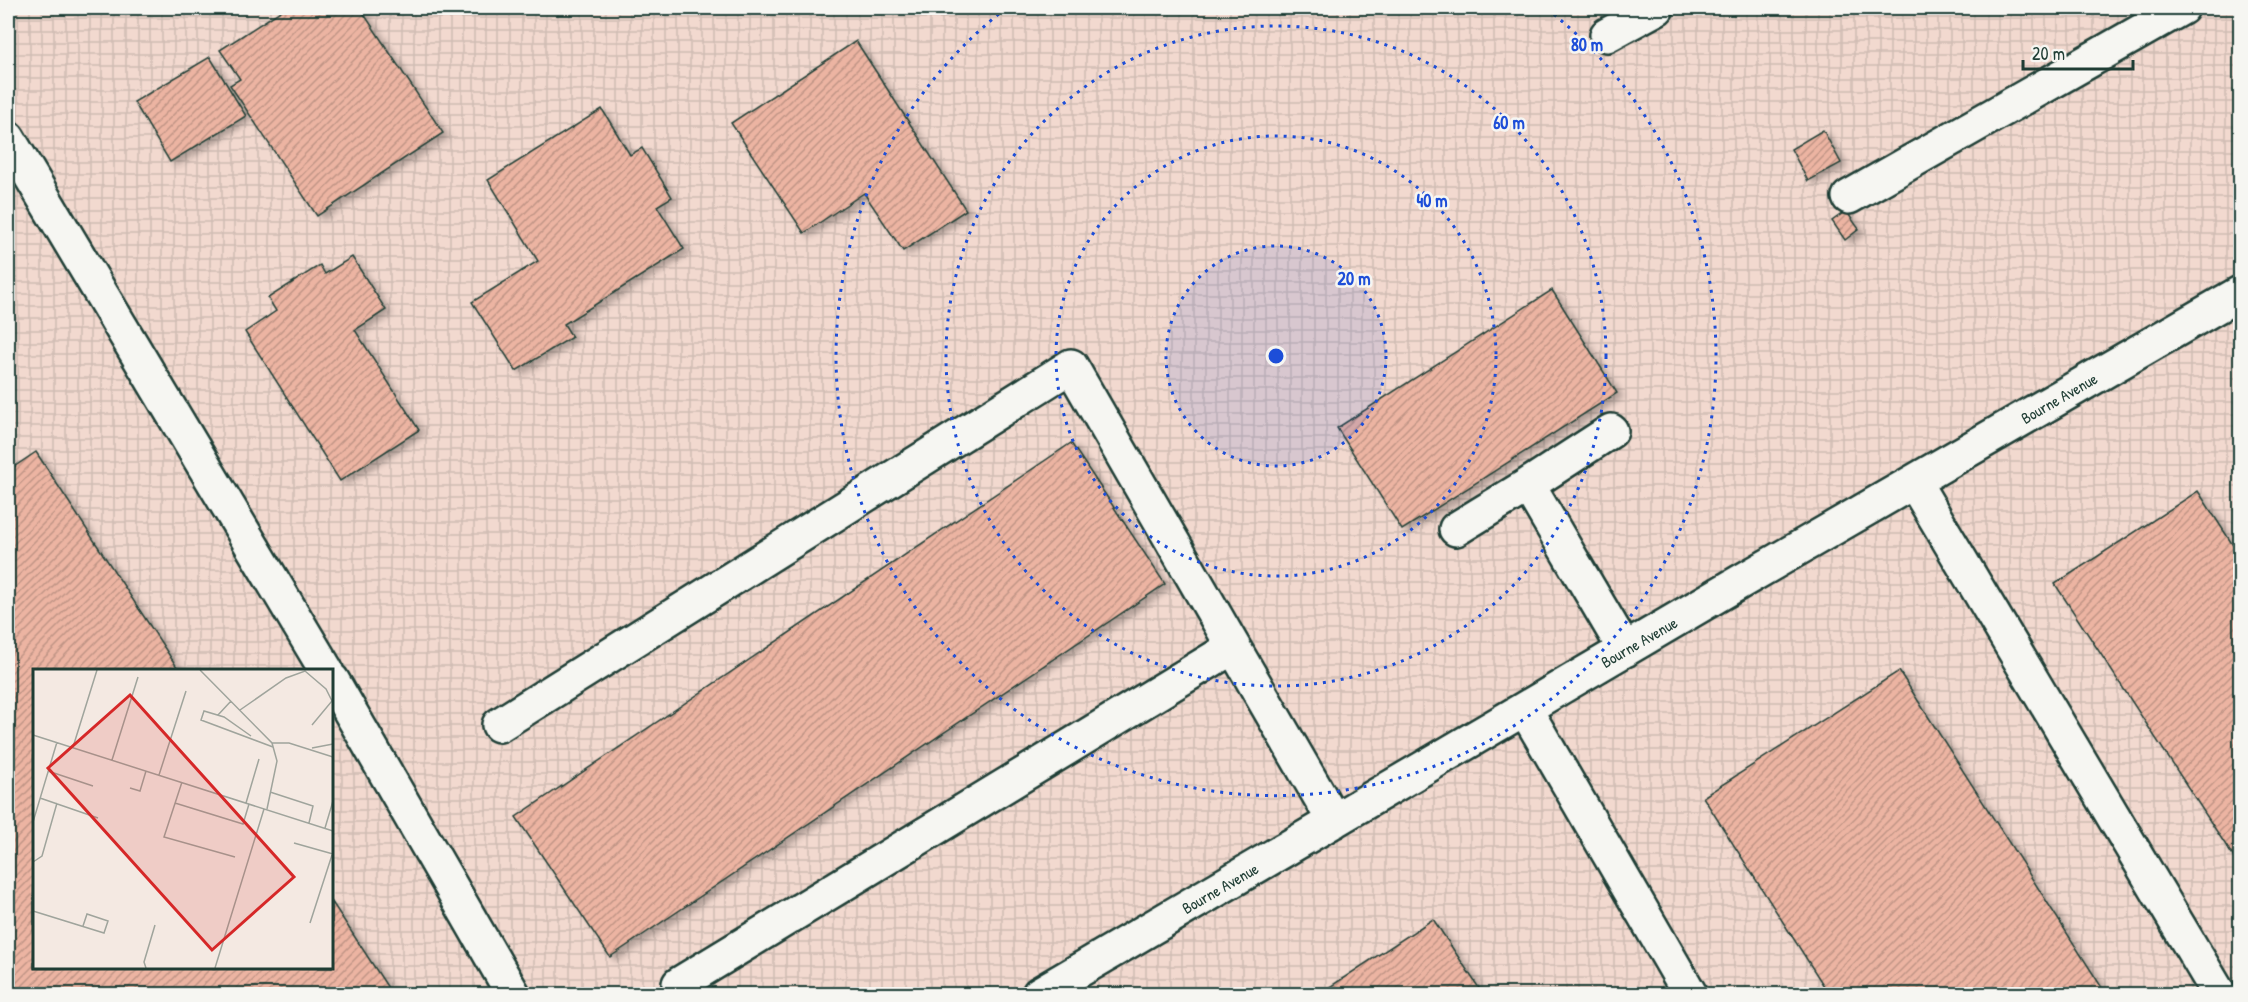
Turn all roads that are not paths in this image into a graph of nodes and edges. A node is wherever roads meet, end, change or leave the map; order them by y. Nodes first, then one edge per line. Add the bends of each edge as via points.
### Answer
1 (1657, 8) edge
2 (2182, 8) edge
3 (1607, 35) dead end
4 (8, 138) edge
5 (1849, 197) dead end
6 (2240, 296) edge
7 (1611, 431) dead end
8 (1914, 482) junction
9 (1528, 485) junction
10 (1456, 529) dead end
11 (1233, 647) junction
12 (1625, 650) junction
13 (325, 669) edge
14 (333, 682) edge
15 (1525, 709) junction
16 (499, 725) dead end
17 (1334, 821) junction
18 (513, 994) edge
19 (686, 994) edge
20 (1039, 994) edge
21 (1690, 994) edge
22 (2219, 994) edge

1 - 3 street
2 - 5 street
4 - 13 street
6 - 8 street, Bourne Avenue
7 - 9 street
8 - 12 street, Bourne Avenue
8 - 22 street
9 - 10 street
9 - 12 street
11 - 16 street via 1071,366
11 - 17 street
11 - 19 street via 679,984
12 - 15 street, Bourne Avenue
14 - 18 street
15 - 17 street, Bourne Avenue
15 - 21 street
17 - 20 street, Bourne Avenue

